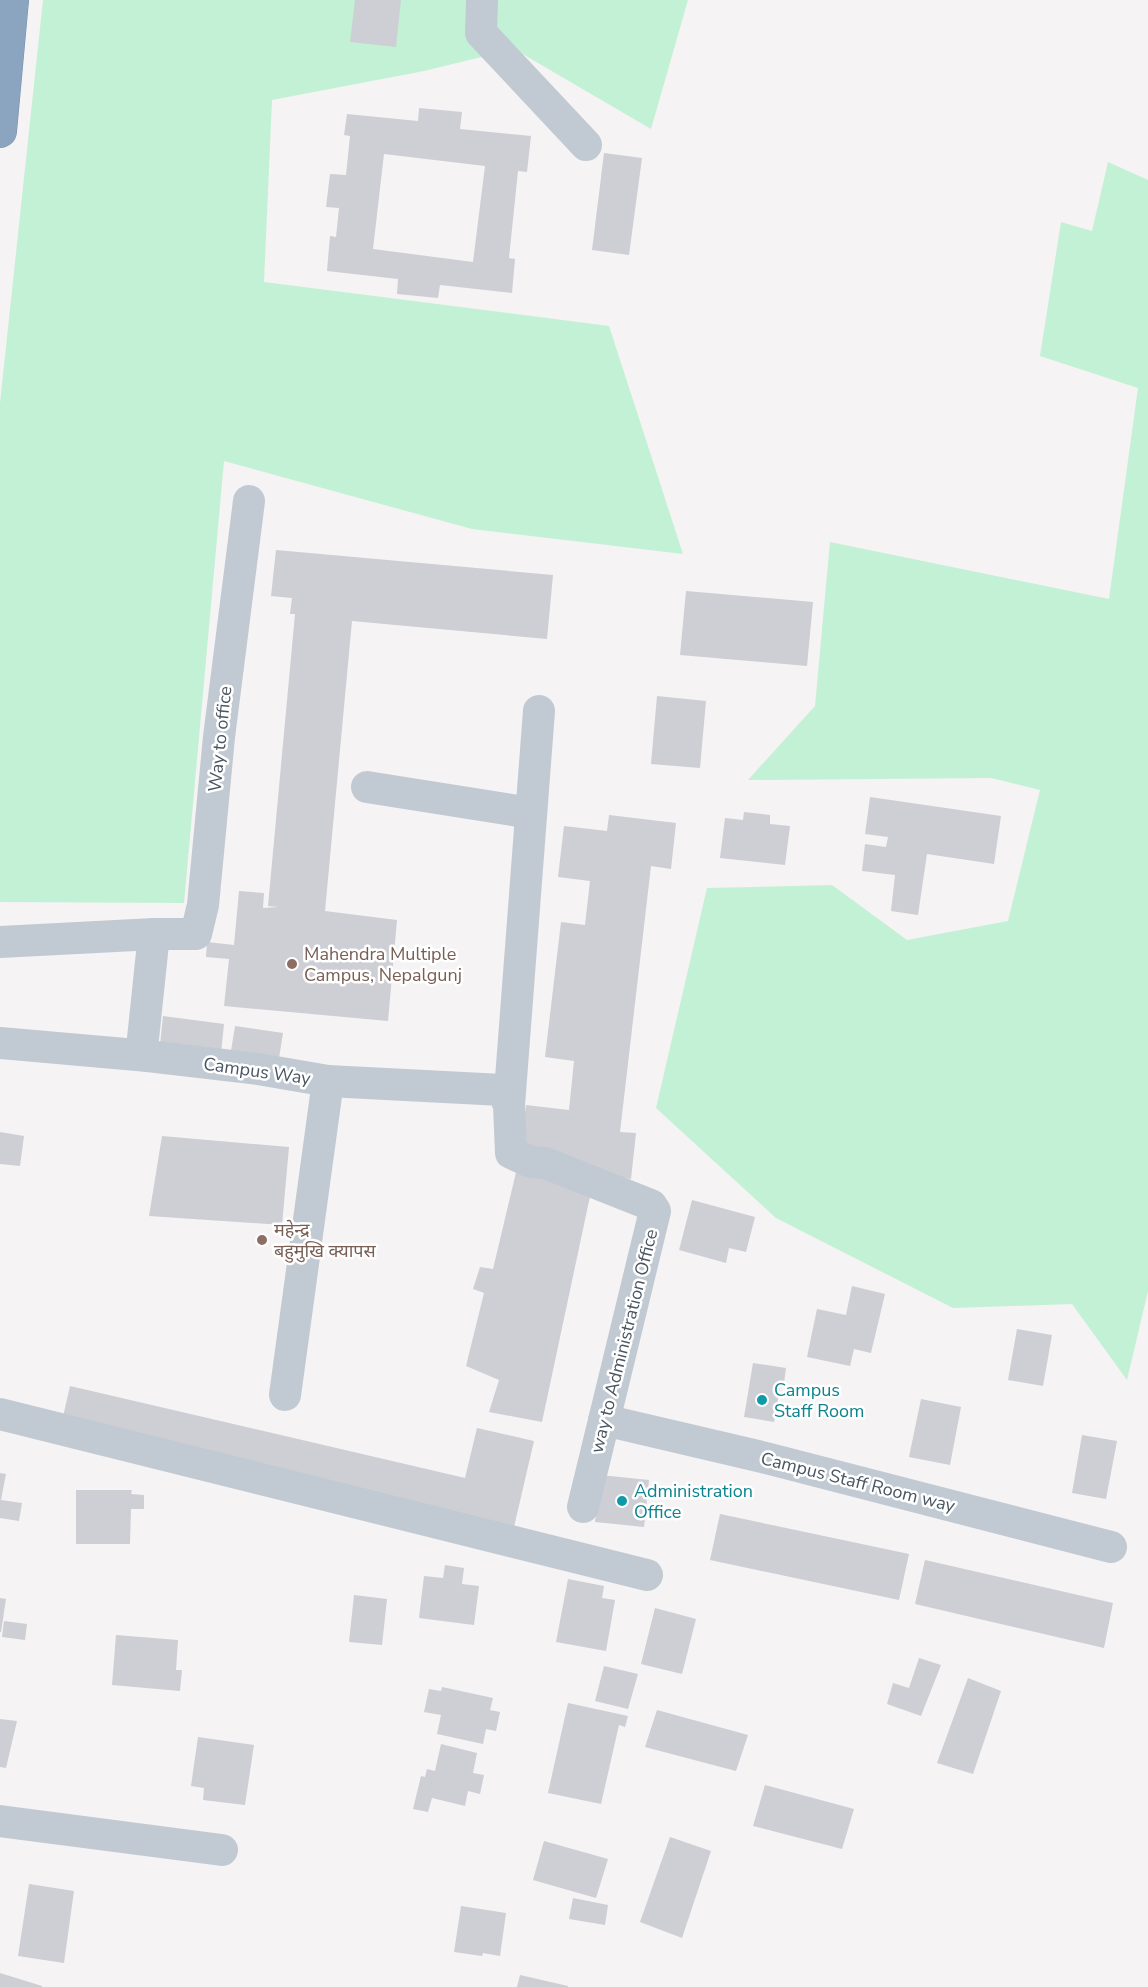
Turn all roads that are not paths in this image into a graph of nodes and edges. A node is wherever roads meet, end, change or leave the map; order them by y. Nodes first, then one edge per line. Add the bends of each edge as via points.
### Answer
1 (12, 0) edge
2 (482, 0) edge
3 (0, 131) edge
4 (586, 145) dead end
5 (249, 501) dead end
6 (539, 711) dead end
7 (367, 786) dead end
8 (531, 813) junction
9 (154, 934) junction
10 (0, 942) edge
11 (0, 1043) edge
12 (148, 1056) junction
13 (328, 1081) junction
14 (509, 1105) junction
15 (285, 1395) dead end
16 (0, 1414) edge
17 (604, 1420) junction
18 (583, 1507) dead end
19 (1112, 1547) dead end
20 (647, 1575) dead end
21 (0, 1821) edge
22 (222, 1850) dead end

1 - 3 highway
2 - 4 street via 481,33
5 - 9 street, Way to office via 219,737 203,905 196,934
6 - 8 street
7 - 8 street
8 - 14 street
9 - 10 street
9 - 12 street via 142,1048
11 - 12 street, Campus Way
12 - 13 street, Campus Way
13 - 14 street via 502,1090
13 - 15 street, Campus Way
14 - 17 street, way to Administration Office via 511,1153 545,1163 651,1205 655,1210
16 - 20 street
17 - 18 street, way to Administration Office
17 - 19 street, Campus Staff Room way
21 - 22 street

